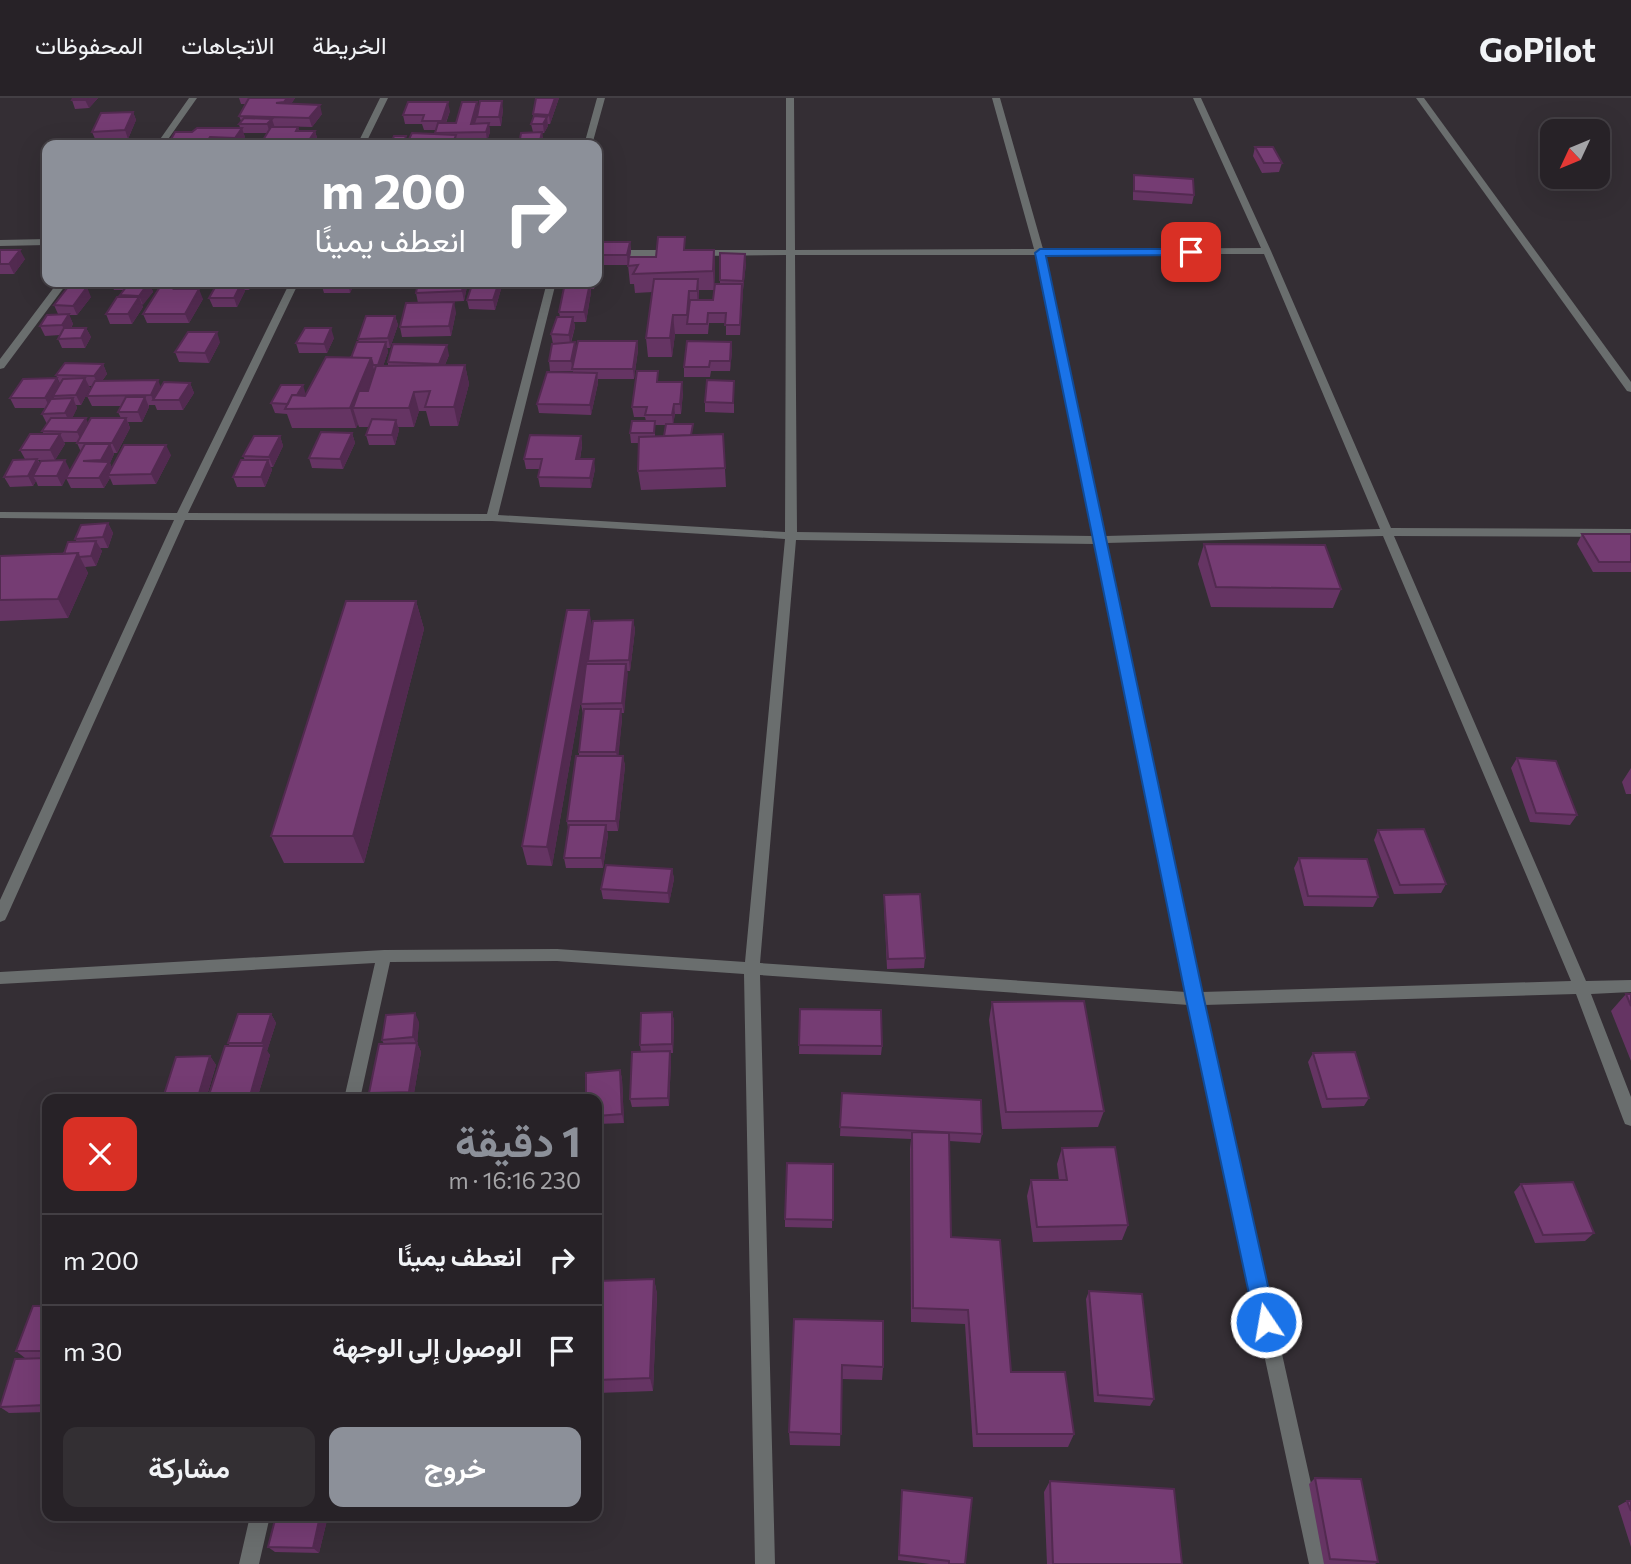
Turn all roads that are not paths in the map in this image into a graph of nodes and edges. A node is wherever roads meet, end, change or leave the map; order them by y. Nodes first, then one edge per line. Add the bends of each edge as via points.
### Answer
1 (193, 98) edge
2 (384, 98) edge
3 (601, 98) edge
4 (790, 98) edge
5 (996, 98) edge
6 (1197, 98) edge
7 (1420, 98) edge
8 (164, 140) edge
9 (363, 140) edge
10 (589, 140) edge
11 (42, 242) edge
12 (0, 243) edge
13 (1267, 251) junction
14 (790, 252) junction
15 (602, 253) edge
16 (1040, 253) junction
17 (60, 287) edge
18 (293, 287) edge
19 (551, 287) edge
20 (0, 366) edge
21 (1631, 389) edge
22 (0, 514) edge
23 (182, 514) junction
24 (492, 518) junction
25 (1386, 532) junction
26 (1631, 533) edge
27 (791, 536) junction
28 (1101, 540) junction
29 (0, 916) edge
30 (384, 956) junction
31 (752, 969) junction
32 (0, 978) edge
33 (1631, 986) edge
34 (1581, 987) junction
35 (1195, 999) junction
36 (353, 1094) edge
37 (1631, 1119) edge
38 (259, 1521) edge
39 (249, 1564) edge
40 (765, 1564) edge
41 (1319, 1564) edge

1 - 8 street
2 - 9 street
3 - 10 street
4 - 14 street
5 - 16 street
6 - 13 street
7 - 21 street
11 - 12 street
13 - 16 street
13 - 25 street
14 - 15 street
14 - 16 street
14 - 27 street
16 - 28 street
17 - 20 street
18 - 23 street
19 - 24 street
22 - 23 street
23 - 24 street
23 - 29 street
24 - 27 street
25 - 26 street
25 - 28 street
25 - 34 street
27 - 28 street
27 - 31 street
28 - 35 street
30 - 31 street via 557,955
30 - 32 street
30 - 36 street
31 - 35 street
31 - 40 street
33 - 34 street
34 - 35 street
34 - 37 street
35 - 41 street
38 - 39 street

